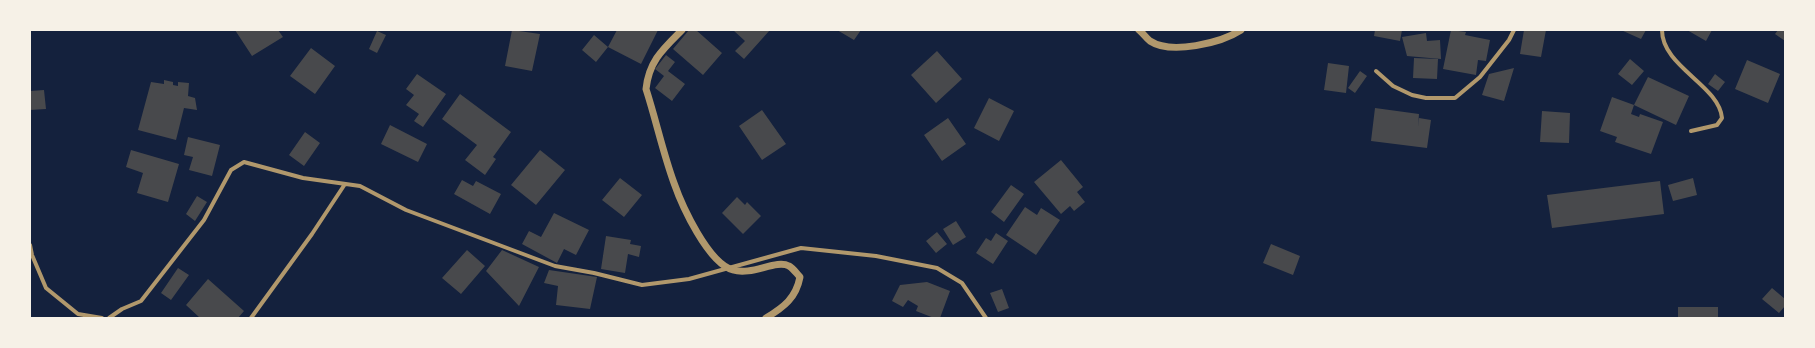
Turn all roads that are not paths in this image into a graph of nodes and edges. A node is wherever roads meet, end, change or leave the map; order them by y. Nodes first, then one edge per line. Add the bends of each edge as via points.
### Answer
1 (682, 30) edge
2 (1139, 30) edge
3 (1241, 30) edge
4 (1514, 30) edge
5 (1662, 30) edge
6 (1376, 71) dead end
7 (1692, 130) dead end
8 (345, 184) junction
9 (30, 245) edge
10 (727, 268) junction
11 (102, 318) edge
12 (109, 318) edge
13 (251, 318) edge
14 (766, 318) edge
15 (986, 318) edge

1 - 10 street via 657,55 648,74 646,89 674,184 699,234 714,256
2 - 3 street via 1151,42 1177,49 1214,41
4 - 6 street via 1480,77 1455,98 1426,98 1412,95 1393,86
5 - 7 street via 1670,53 1717,101 1721,109 1722,118 1717,125
8 - 10 street via 360,186 406,210 554,266 642,285 690,278
8 - 12 street via 303,178 244,162 231,170 204,220 141,301
8 - 13 street
9 - 11 street via 46,288 78,314
10 - 14 street via 742,273 780,264 790,266 800,277 798,289 784,307
10 - 15 street via 801,248 876,256 937,268 962,283

